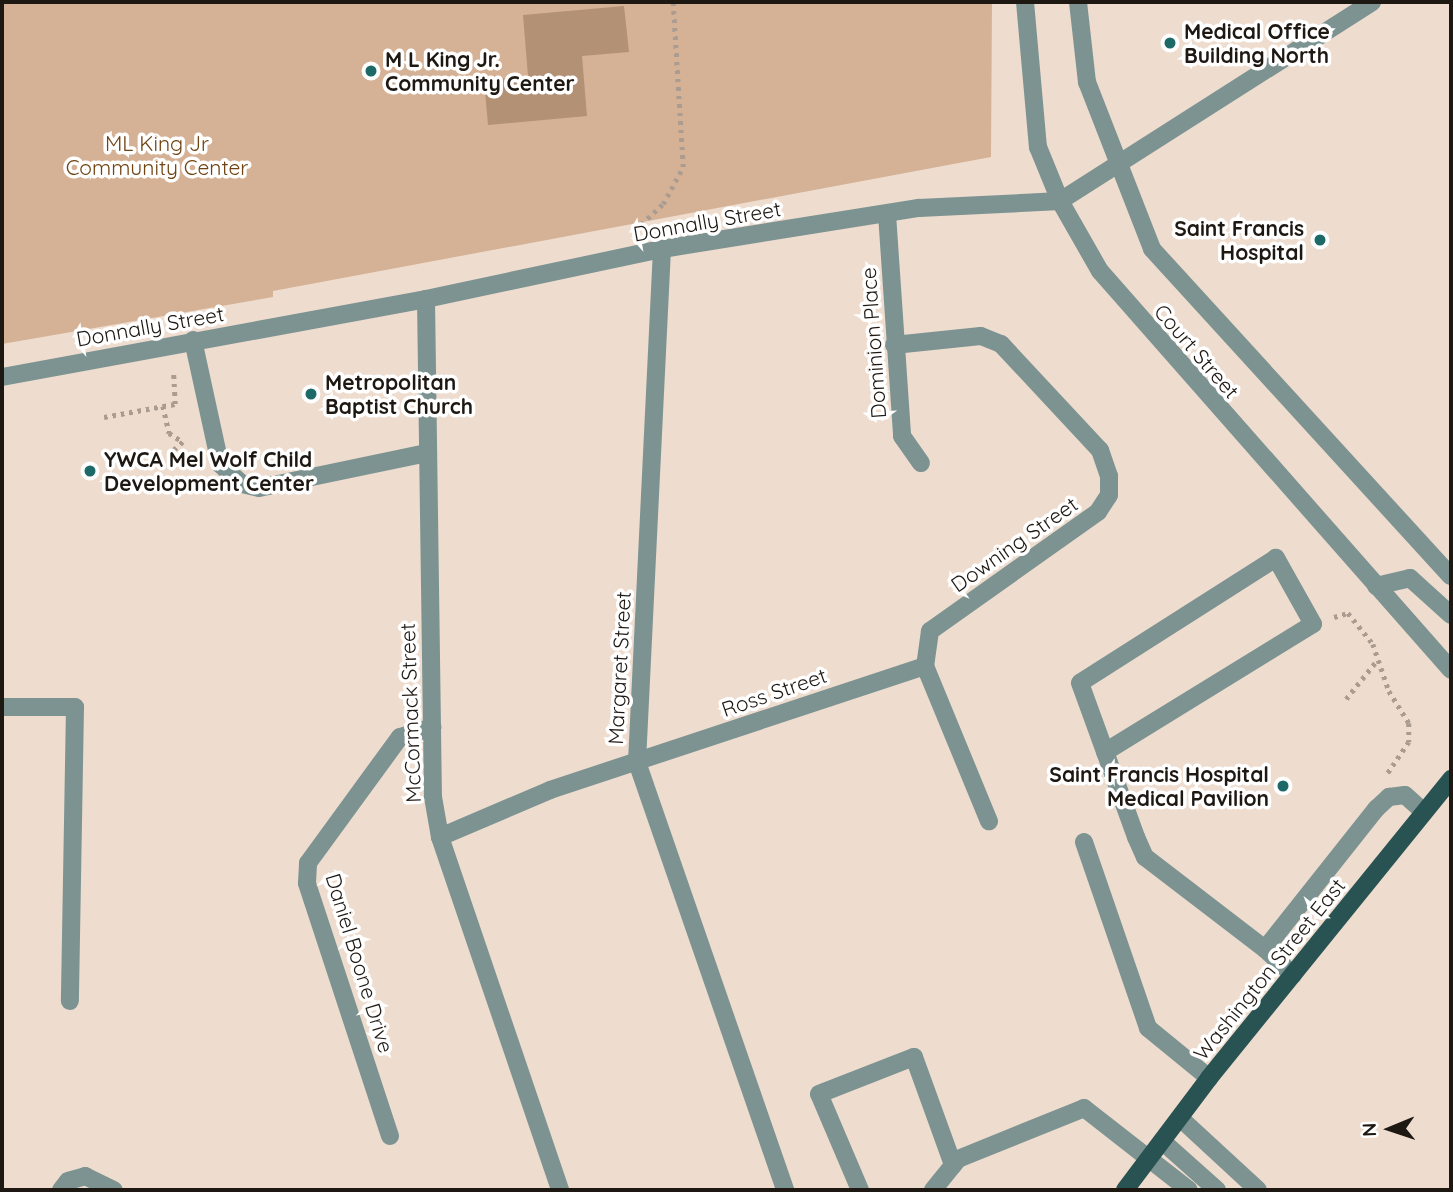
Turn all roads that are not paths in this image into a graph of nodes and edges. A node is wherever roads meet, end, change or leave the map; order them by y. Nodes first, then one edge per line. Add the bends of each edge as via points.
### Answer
1 (1025, 2) edge
2 (1078, 2) edge
3 (1372, 2) edge
4 (1117, 167) junction
5 (1060, 201) junction
6 (887, 214) junction
7 (662, 249) junction
8 (426, 299) junction
9 (192, 340) junction
10 (894, 345) junction
11 (2, 377) edge
12 (427, 453) junction
13 (921, 463) dead end
14 (1451, 576) edge
15 (1376, 586) junction
16 (1451, 615) edge
17 (925, 666) junction
18 (1451, 670) edge
19 (2, 707) edge
20 (432, 727) junction
21 (1105, 752) junction
22 (638, 762) junction
23 (1448, 789) edge
24 (1424, 812) junction
25 (989, 821) dead end
26 (440, 837) junction
27 (1084, 842) dead end
28 (1265, 949) junction
29 (1293, 975) junction
30 (70, 1001) dead end
31 (1209, 1078) junction
32 (1180, 1118) junction
33 (390, 1136) dead end
34 (1162, 1141) junction
35 (1151, 1156) junction
36 (953, 1165) junction
37 (65, 1186) edge
38 (114, 1190) edge
39 (560, 1190) edge
40 (785, 1190) edge
41 (860, 1190) edge
42 (933, 1190) edge
43 (1125, 1190) edge
44 (1189, 1190) edge
45 (1217, 1190) edge
46 (1258, 1190) edge

1 - 5 street, Court Street via 1038,147
2 - 4 street, Court Street via 1087,82
3 - 4 street, Donnally Street
4 - 5 street, Donnally Street
4 - 14 street, Court Street via 1152,249
5 - 6 street, Donnally Street
5 - 15 street, Court Street via 1100,271
6 - 7 street, Donnally Street
6 - 10 street, Dominion Place
7 - 8 street, Donnally Street
7 - 22 street, Margaret Street
8 - 9 street, Donnally Street
8 - 12 street, McCormack Street
9 - 11 street, Donnally Street
9 - 12 street via 220,464 242,484 259,488
10 - 13 street, Dominion Place via 902,436
10 - 17 street, Downing Street via 981,336 1001,344 1100,450 1109,475 1109,495 1098,512 930,631
12 - 20 street, McCormack Street
15 - 16 street via 1410,578
15 - 18 street, Court Street
17 - 22 street, Ross Street
17 - 25 street
19 - 30 street via 75,708
20 - 26 street, McCormack Street via 433,797
20 - 33 street, Daniel Boone Drive via 400,737 308,863 307,883
21 - 21 street via 1080,683 1276,558 1313,624
21 - 28 street via 1145,857
22 - 26 street, Ross Street via 550,790
22 - 40 street, Margaret Street
23 - 24 main road, Washington Street East
24 - 28 street via 1405,795 1389,797
24 - 29 main road, Washington Street East
26 - 39 street, McCormack Street
27 - 31 street via 1148,1028
28 - 29 street
29 - 31 main road, Washington Street East
31 - 32 main road, Washington Street East
32 - 34 main road, Washington Street East
32 - 46 street
34 - 35 main road, Washington Street East
34 - 45 street
35 - 36 street via 1084,1108 958,1159
35 - 43 main road, Washington Street East
35 - 44 street
36 - 41 street via 914,1057 819,1094
36 - 42 street
37 - 38 street via 85,1176

